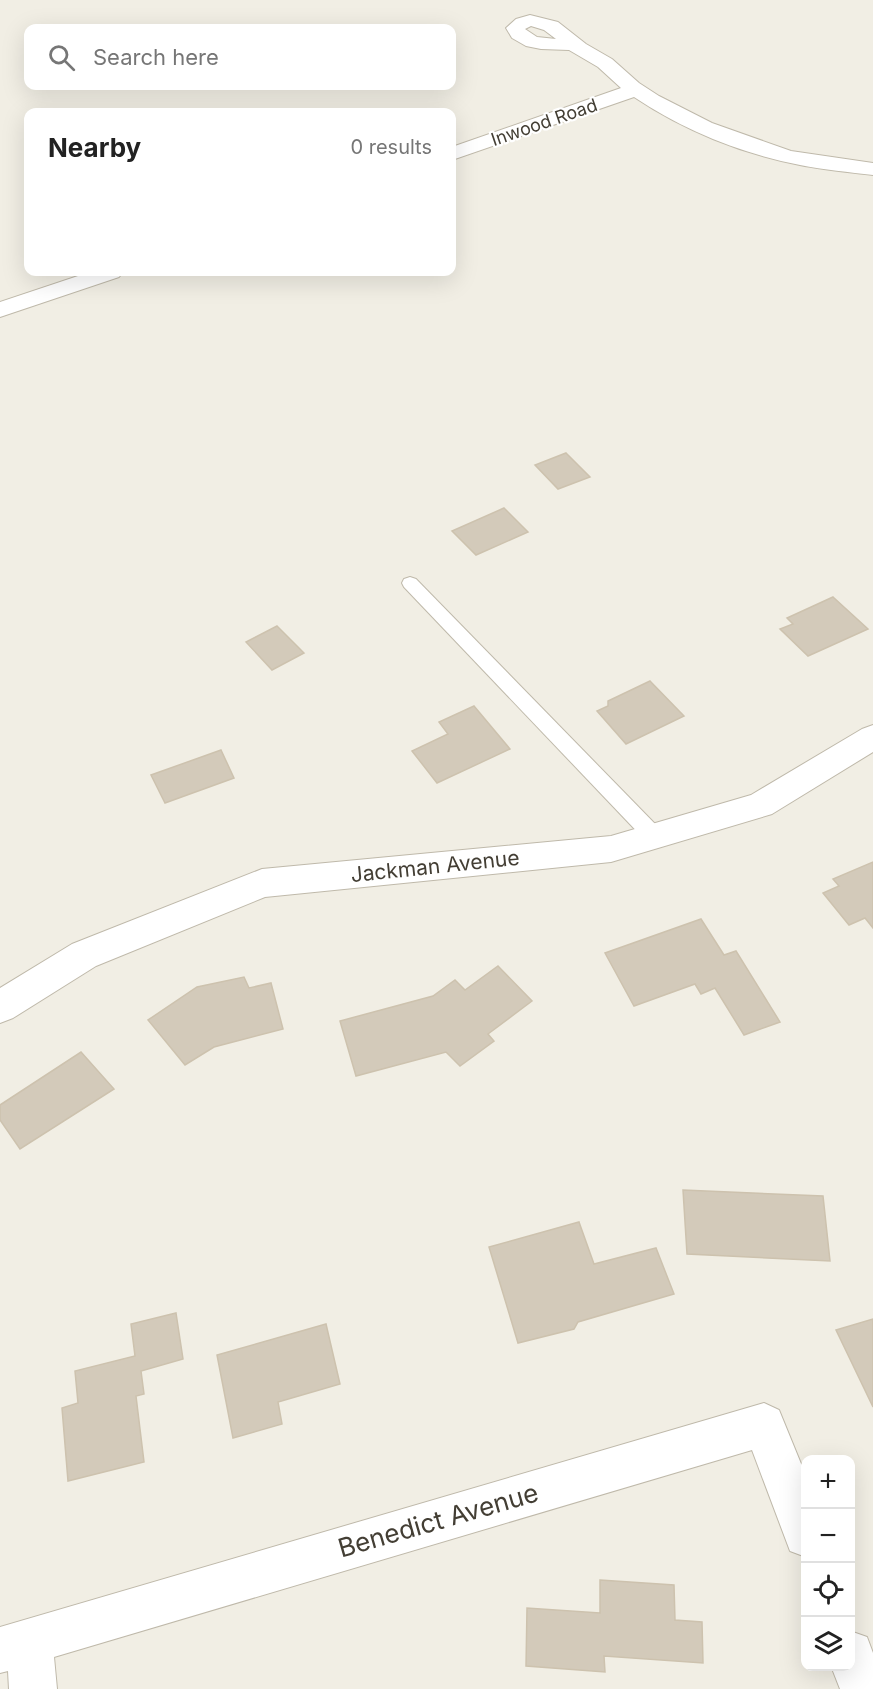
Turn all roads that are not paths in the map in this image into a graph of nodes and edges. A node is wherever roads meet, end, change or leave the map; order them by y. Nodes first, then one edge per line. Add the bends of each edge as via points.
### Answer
1 (576, 44) dead end
2 (636, 90) junction
3 (456, 153) edge
4 (873, 169) edge
5 (99, 276) edge
6 (0, 310) edge
7 (410, 583) dead end
8 (873, 737) edge
9 (654, 836) junction
10 (0, 1007) edge
11 (801, 1522) edge
12 (15, 1645) edge
13 (855, 1666) edge
14 (33, 1689) edge
15 (864, 1689) edge

1 - 2 street
2 - 3 street, Inwood Road
2 - 4 street via 704,128 779,155
5 - 6 street
7 - 9 lane
8 - 9 street, Jackman Avenue via 761,805
9 - 10 street, Jackman Avenue via 611,849 262,883 84,956
11 - 12 street, Benedict Avenue via 764,1425
12 - 14 street
13 - 15 street

